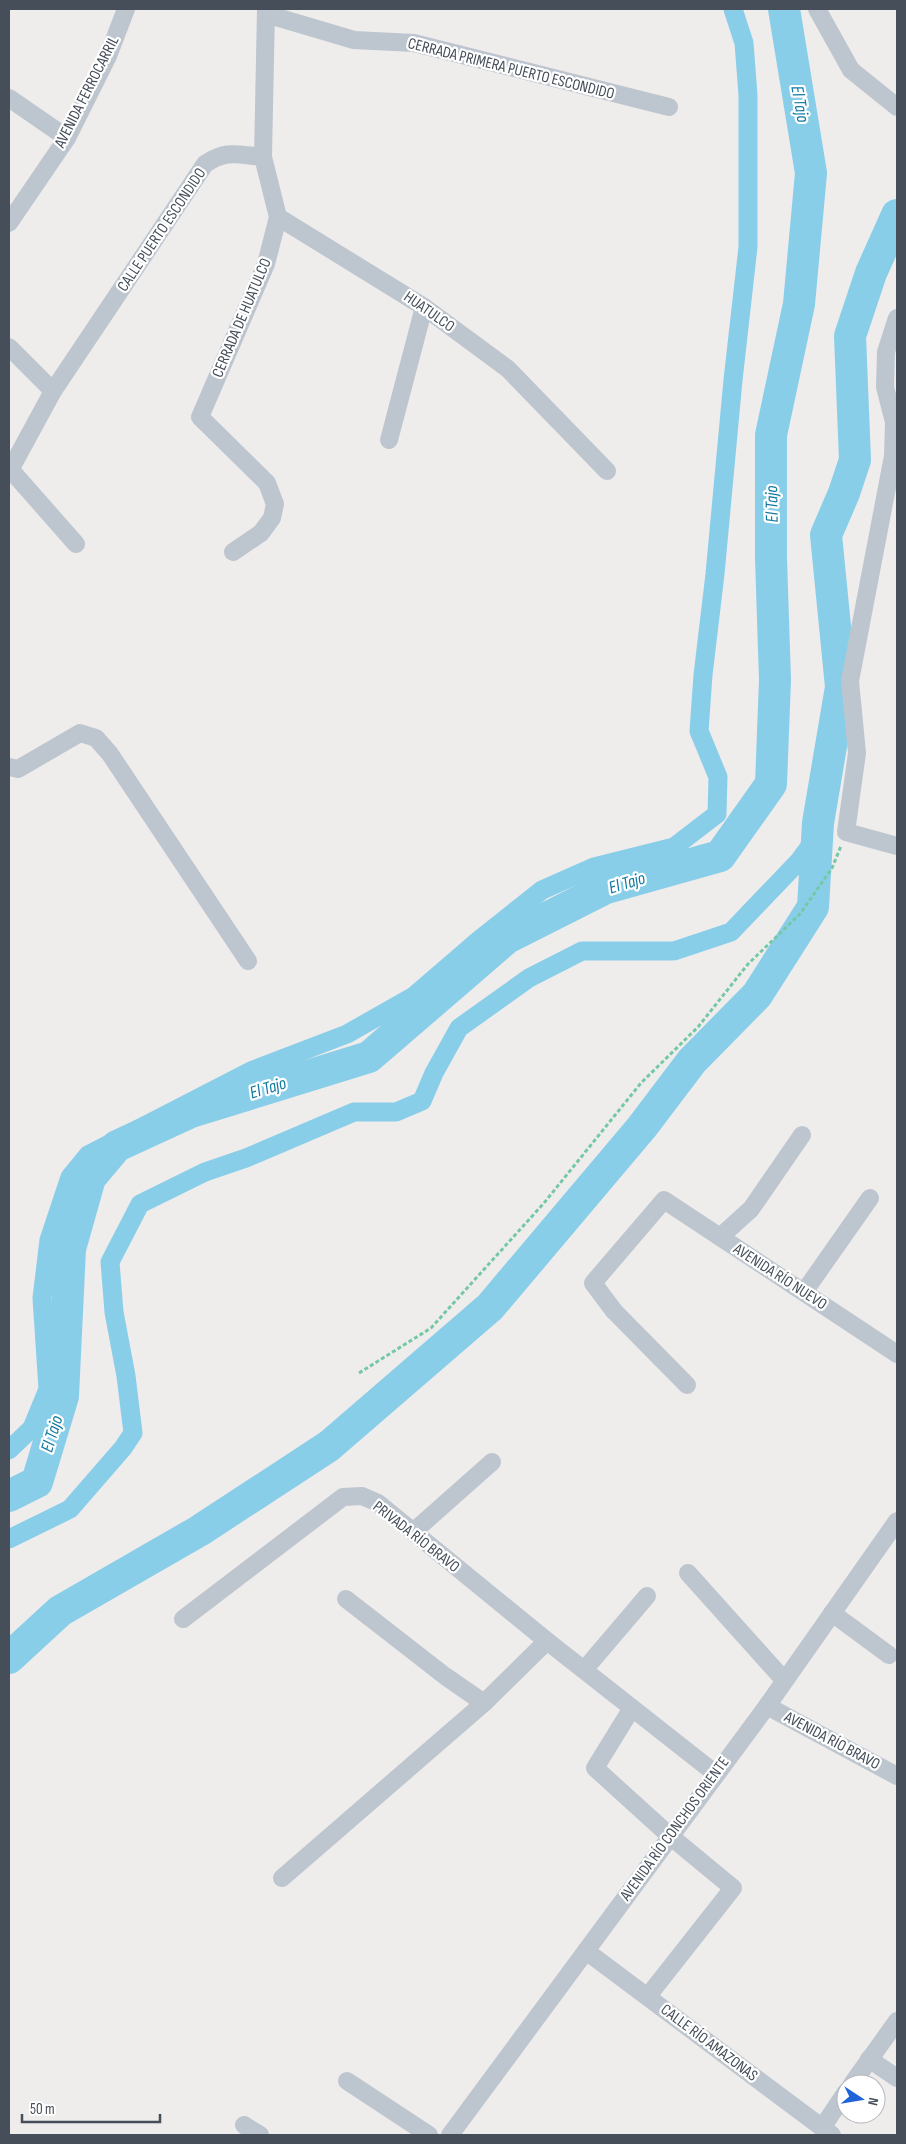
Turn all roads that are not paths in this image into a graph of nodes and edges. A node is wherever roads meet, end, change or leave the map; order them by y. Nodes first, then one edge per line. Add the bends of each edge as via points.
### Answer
1 (126, 9) edge
2 (817, 9) edge
3 (266, 11) edge
4 (9, 98) edge
5 (897, 106) edge
6 (669, 107) dead end
7 (67, 138) junction
8 (263, 157) junction
9 (278, 217) junction
10 (9, 223) edge
11 (424, 307) junction
12 (897, 318) edge
13 (9, 347) edge
14 (53, 391) junction
15 (389, 440) dead end
16 (10, 471) edge
17 (607, 471) dead end
18 (76, 544) dead end
19 (233, 552) dead end
20 (9, 767) edge
21 (897, 846) edge
22 (248, 962) dead end
23 (802, 1136) dead end
24 (870, 1198) dead end
25 (720, 1237) junction
26 (804, 1292) junction
27 (897, 1354) edge
28 (687, 1385) dead end
29 (492, 1462) dead end
30 (897, 1521) edge
31 (413, 1532) junction
32 (688, 1573) dead end
33 (647, 1596) dead end
34 (346, 1599) dead end
35 (832, 1613) junction
36 (183, 1618) dead end
37 (548, 1642) junction
38 (888, 1655) dead end
39 (584, 1670) junction
40 (784, 1680) junction
41 (484, 1703) junction
42 (767, 1706) junction
43 (632, 1708) junction
44 (716, 1774) junction
45 (897, 1776) edge
46 (670, 1836) junction
47 (282, 1878) dead end
48 (586, 1951) junction
49 (648, 1996) junction
50 (897, 2021) edge
51 (869, 2059) junction
52 (859, 2074) edge
53 (897, 2078) edge
54 (347, 2081) dead end
55 (836, 2113) edge
56 (244, 2126) dead end
57 (827, 2131) edge
58 (260, 2135) edge
59 (429, 2135) edge
60 (450, 2135) edge

1 - 7 street, AVENIDA FERROCARRIL via 108,56
2 - 5 street via 851,70
3 - 6 street, CERRADA PRIMERA PUERTO ESCONDIDO via 354,40 414,43
3 - 8 street
4 - 7 street
7 - 10 street, AVENIDA FERROCARRIL
8 - 9 street
8 - 14 street, CALLE PUERTO ESCONDIDO via 218,155 205,164
9 - 11 street, HUATULCO
9 - 19 street, CERRADA DE HUATULCO via 266,264 200,417 267,483 275,504 272,518 260,534
11 - 15 street
11 - 17 street, HUATULCO via 508,369
12 - 21 street via 886,352 885,387 894,422 893,456 850,681 857,753 846,832
13 - 14 street
14 - 16 street, CALLE PUERTO ESCONDIDO
16 - 18 street
20 - 22 street via 18,769 80,734 96,738 110,754
23 - 25 street via 751,1209
24 - 26 street
25 - 26 street, AVENIDA RÍO NUEVO
25 - 28 street, AVENIDA RÍO NUEVO via 664,1200 593,1283 614,1311
26 - 27 street, AVENIDA RÍO NUEVO
29 - 31 street
30 - 35 street, AVENIDA RÍO CONCHOS ORIENTE
31 - 36 street, PRIVADA RÍO BRAVO via 378,1504 362,1496 343,1497
31 - 37 street, PRIVADA RÍO BRAVO
32 - 40 street
33 - 39 street
34 - 41 street via 444,1676
35 - 38 street
35 - 40 street, AVENIDA RÍO CONCHOS ORIENTE
37 - 39 street, PRIVADA RÍO BRAVO
37 - 41 street
39 - 43 street, PRIVADA RÍO BRAVO
40 - 42 street, AVENIDA RÍO CONCHOS ORIENTE
41 - 47 street
42 - 44 street, AVENIDA RÍO CONCHOS ORIENTE
42 - 45 street, AVENIDA RÍO BRAVO
43 - 44 street, PRIVADA RÍO BRAVO
43 - 46 street via 595,1768
44 - 46 street, AVENIDA RÍO CONCHOS ORIENTE
46 - 48 street, AVENIDA RÍO CONCHOS ORIENTE
46 - 49 street via 733,1888
48 - 49 street, CALLE RÍO AMAZONAS
48 - 60 street, AVENIDA RÍO CONCHOS ORIENTE
49 - 57 street, CALLE RÍO AMAZONAS
50 - 51 street
51 - 52 street
51 - 53 street
54 - 59 street
55 - 57 street
56 - 58 street

